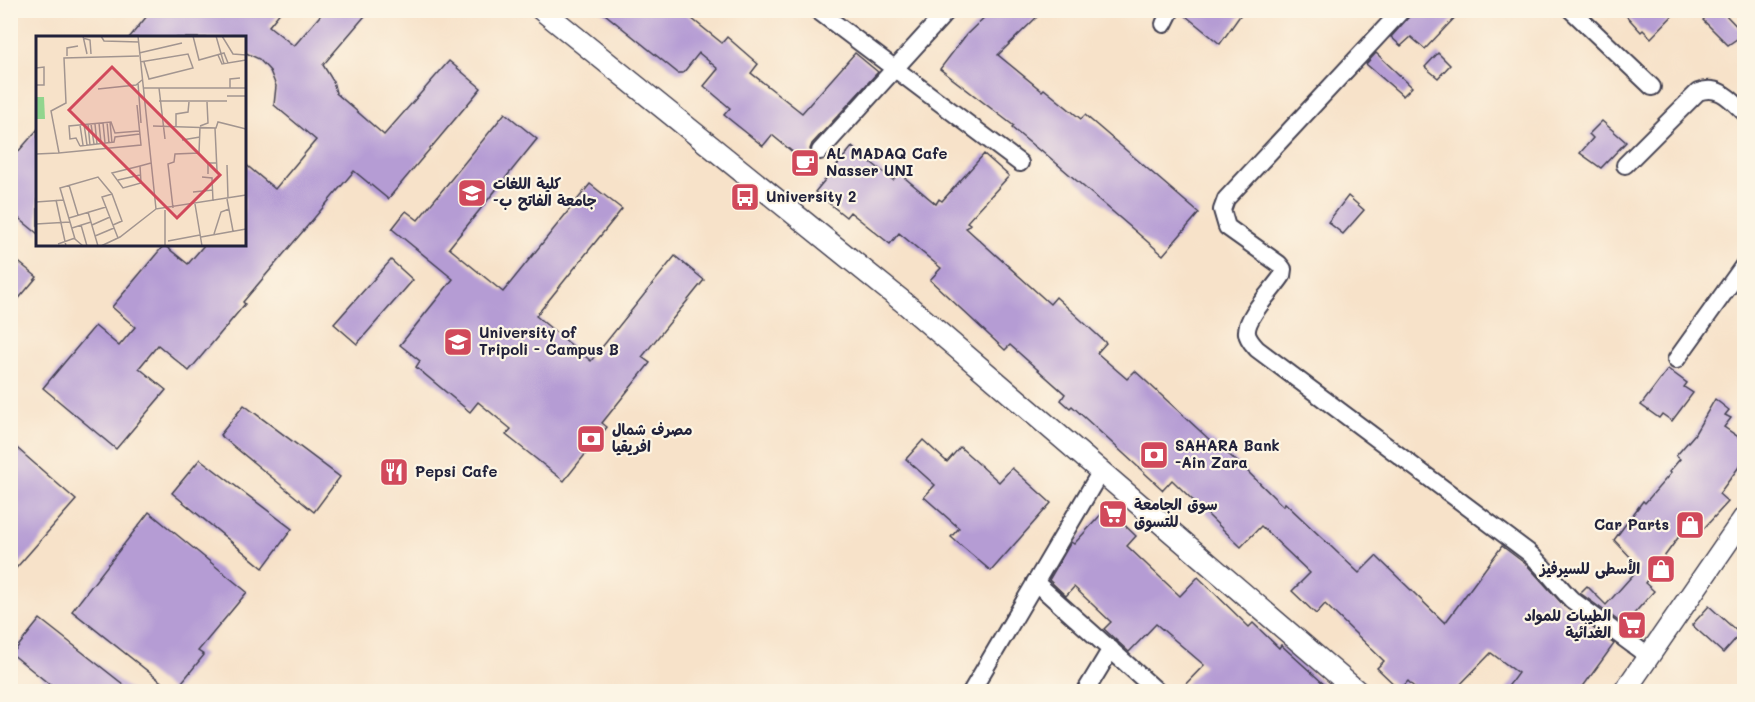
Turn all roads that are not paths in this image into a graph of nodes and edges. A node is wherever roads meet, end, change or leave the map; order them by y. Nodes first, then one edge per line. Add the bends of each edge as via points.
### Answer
1 (542, 10) edge
2 (817, 10) edge
3 (948, 10) edge
4 (1402, 10) edge
5 (1571, 10) edge
6 (894, 68) junction
7 (1652, 87) dead end
8 (1744, 112) edge
9 (820, 151) dead end
10 (1020, 163) dead end
11 (1625, 165) dead end
12 (1744, 265) edge
13 (1676, 360) dead end
14 (1101, 471) junction
15 (1744, 518) edge
16 (1035, 582) junction
17 (1111, 649) junction
18 (1648, 656) junction
19 (971, 692) edge
20 (1085, 692) edge
21 (1158, 692) edge
22 (1358, 692) edge
23 (1624, 692) edge

1 - 14 street via 838,248
2 - 6 street
3 - 6 street
4 - 18 street via 1226,199 1222,210 1227,226 1282,269 1282,276 1248,322 1247,334 1257,348 1528,552 1572,600
5 - 7 street
6 - 9 street
6 - 10 street
8 - 11 street via 1719,91 1698,92
12 - 13 street
14 - 16 street
14 - 22 street
15 - 18 street
16 - 17 street
16 - 19 street
17 - 20 street
17 - 21 street
18 - 23 street

